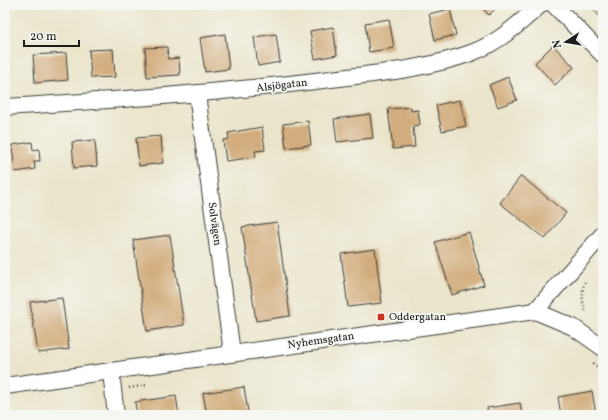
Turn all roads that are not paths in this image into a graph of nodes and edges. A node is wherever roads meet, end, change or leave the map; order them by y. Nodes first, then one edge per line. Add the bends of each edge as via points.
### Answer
1 (540, 5) edge
2 (554, 5) edge
3 (603, 55) edge
4 (197, 94) junction
5 (5, 107) edge
6 (603, 234) edge
7 (535, 311) junction
8 (603, 348) edge
9 (232, 354) junction
10 (111, 372) junction
11 (5, 386) edge
12 (116, 415) edge

1 - 4 street, Alsjögatan via 515,28 491,44 448,60 388,72
2 - 3 street
4 - 5 street, Alsjögatan
4 - 9 street, Solvägen
6 - 7 street
7 - 8 street via 573,328
7 - 9 street, Nyhemsgatan
9 - 10 street, Nyhemsgatan
10 - 11 street, Nyhemsgatan
10 - 12 street

